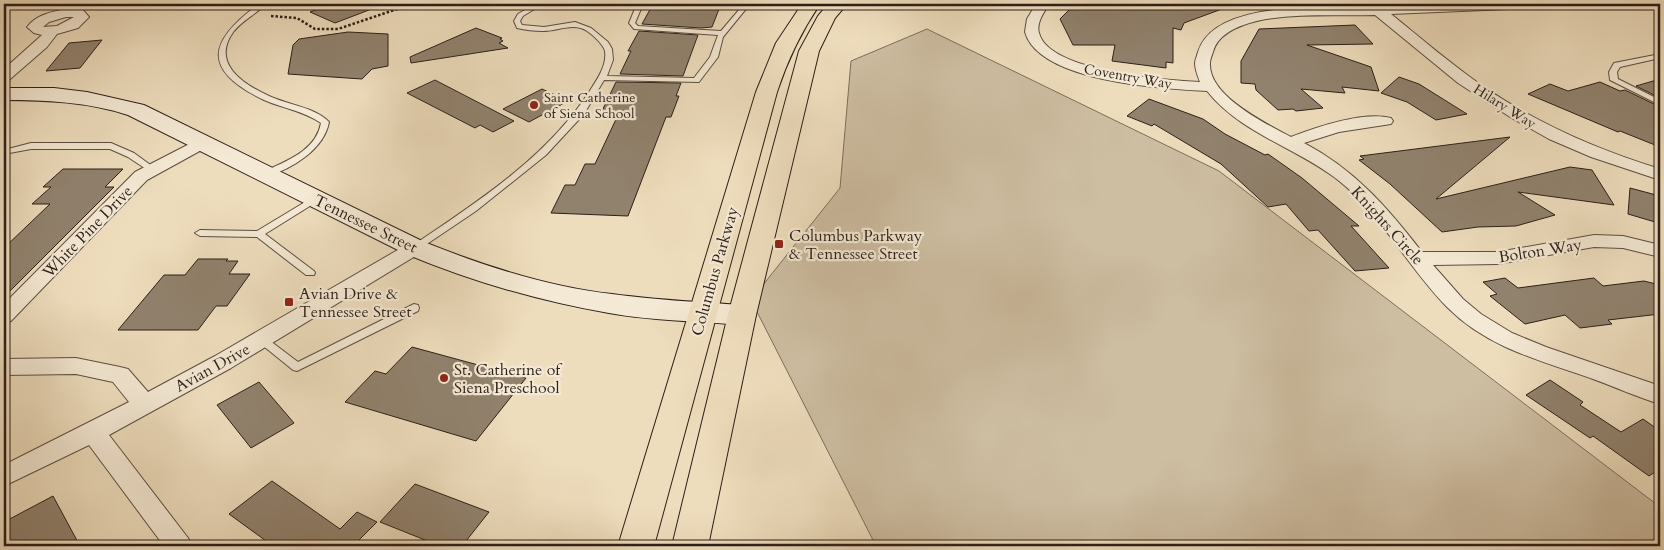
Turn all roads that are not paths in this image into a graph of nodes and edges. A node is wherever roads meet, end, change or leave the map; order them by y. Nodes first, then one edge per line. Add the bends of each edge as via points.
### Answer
1 (263, 4) edge
2 (640, 4) edge
3 (747, 4) edge
4 (811, 4) edge
5 (838, 4) edge
6 (1042, 4) edge
7 (1248, 4) edge
8 (1534, 4) edge
9 (538, 5) edge
10 (1461, 5) edge
11 (1373, 7) edge
12 (1265, 16) junction
13 (53, 30) dead end
14 (722, 33) junction
15 (1660, 56) edge
16 (4, 76) edge
17 (602, 78) junction
18 (1209, 87) junction
19 (4, 94) edge
20 (1660, 103) edge
21 (1384, 121) dead end
22 (1292, 142) junction
23 (201, 143) junction
24 (4, 152) edge
25 (152, 169) junction
26 (266, 174) junction
27 (1660, 175) edge
28 (315, 199) junction
29 (200, 233) dead end
30 (259, 234) junction
31 (415, 248) junction
32 (1660, 251) edge
33 (1418, 258) junction
34 (310, 272) dead end
35 (414, 308) dead end
36 (701, 313) junction
37 (742, 315) junction
38 (4, 316) edge
39 (260, 340) junction
40 (4, 367) edge
41 (1660, 395) edge
42 (145, 404) junction
43 (93, 432) junction
44 (4, 476) edge
45 (179, 546) edge
46 (636, 546) edge
47 (690, 546) edge

1 - 26 lane via 231,28 223,41 221,61 237,80 257,92 325,122 325,129 314,145
2 - 14 lane via 632,24 636,28
3 - 14 lane
4 - 36 main road, Columbus Parkway via 779,54
5 - 37 main road via 827,16 810,51
6 - 18 street, Coventry Way via 1032,25 1032,35 1052,56 1073,67 1117,77
7 - 12 street
8 - 10 street
9 - 17 lane via 520,15 517,21 520,27 544,29 575,24 589,30 608,49 609,60
10 - 11 street
11 - 12 street
11 - 27 street, Hilary Way via 1445,66 1533,124 1595,153
12 - 18 street via 1229,27 1208,43 1203,67
13 - 16 street via 42,44
14 - 17 lane via 714,58 696,80
15 - 20 lane via 1617,65 1613,72 1614,80
17 - 31 lane via 581,112 543,153 473,209
18 - 22 street, Knights Circle via 1236,112
19 - 23 main road, Tennessee Street via 39,93 108,100 136,110
21 - 22 street via 1359,122
22 - 33 street, Knights Circle via 1365,194
23 - 25 street, White Pine Drive
23 - 26 main road, Tennessee Street
24 - 25 lane via 32,146 112,146
25 - 38 street, White Pine Drive via 141,176
26 - 28 main road, Tennessee Street
28 - 30 lane
28 - 31 main road, Tennessee Street
29 - 30 lane
30 - 34 lane
31 - 36 main road, Tennessee Street via 534,288 611,304
31 - 39 street, Avian Drive
32 - 33 street, Bolton Way via 1630,243 1604,241 1495,258
33 - 41 street, Knights Circle via 1466,314 1492,332 1534,352
35 - 39 lane via 297,367
36 - 37 main road, Tennessee Street
36 - 46 main road, Columbus Parkway
37 - 47 main road
39 - 42 street, Avian Drive
40 - 42 street via 76,366 120,375
42 - 43 street, Avian Drive
43 - 44 street, Avian Drive
43 - 45 street

